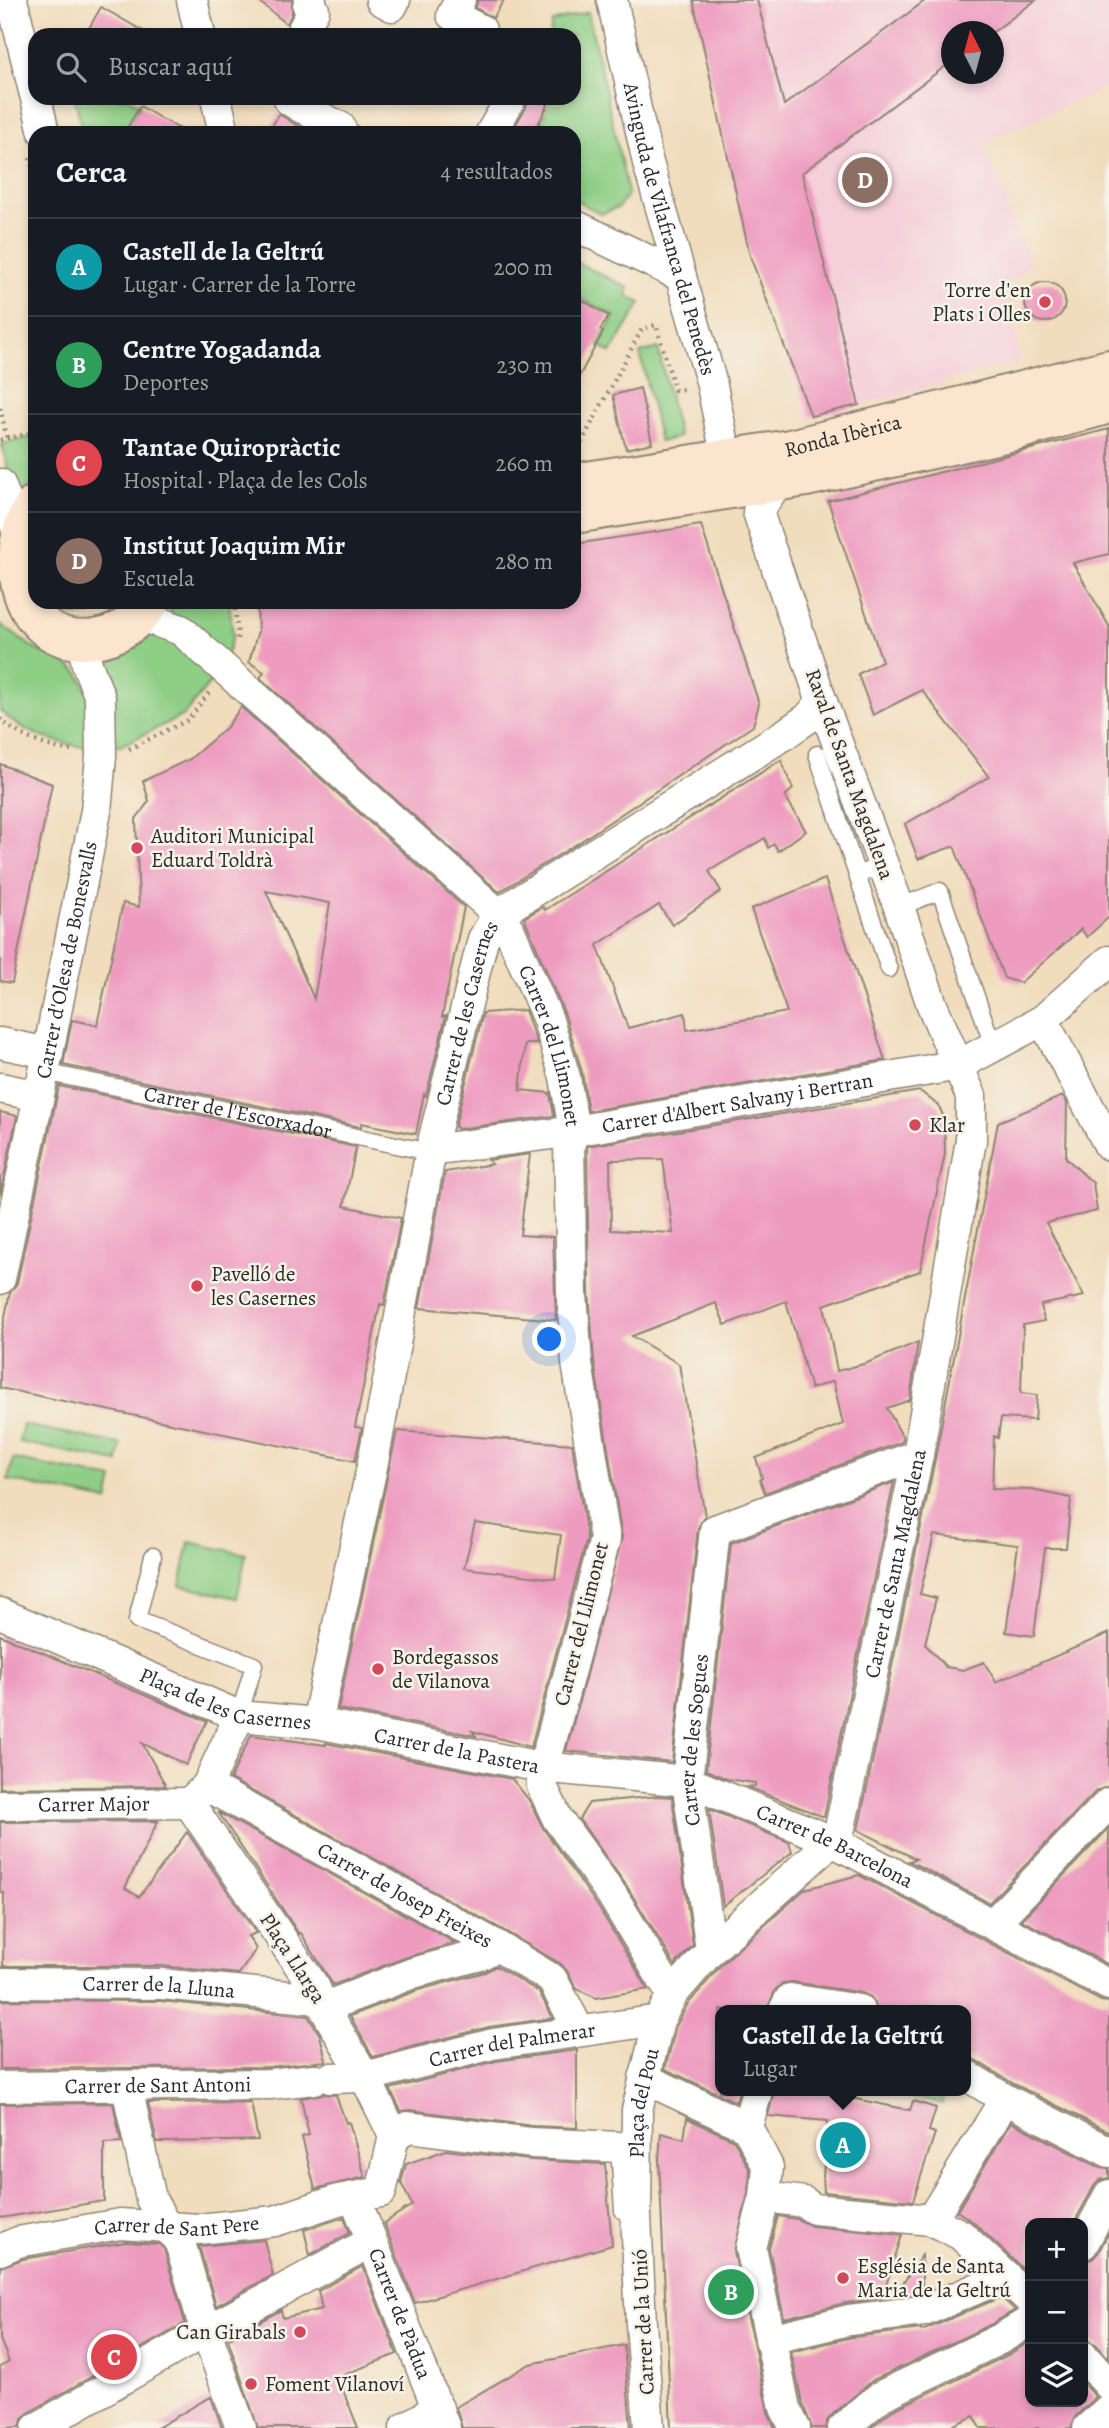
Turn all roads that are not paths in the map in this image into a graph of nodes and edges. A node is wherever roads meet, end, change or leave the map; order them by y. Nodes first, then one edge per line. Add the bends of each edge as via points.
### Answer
1 (12, 0) edge
2 (192, 0) edge
3 (311, 0) edge
4 (378, 0) edge
5 (395, 0) edge
6 (460, 0) edge
7 (612, 0) edge
8 (198, 28) edge
9 (304, 28) edge
10 (477, 28) edge
11 (28, 67) edge
12 (37, 105) edge
13 (218, 105) edge
14 (297, 105) edge
15 (507, 105) edge
16 (42, 126) edge
17 (222, 126) edge
18 (338, 126) edge
19 (495, 126) edge
20 (581, 228) edge
21 (681, 276) junction
22 (1109, 369) edge
23 (1109, 404) edge
24 (727, 459) junction
25 (581, 483) edge
26 (777, 483) junction
27 (0, 484) edge
28 (581, 513) edge
29 (15, 530) edge
30 (12, 609) edge
31 (146, 609) edge
32 (82, 641) junction
33 (822, 702) junction
34 (817, 754) dead end
35 (870, 870) junction
36 (899, 907) junction
37 (498, 914) junction
38 (1109, 961) edge
39 (888, 969) dead end
40 (1043, 1020) junction
41 (0, 1043) edge
42 (993, 1046) junction
43 (959, 1065) junction
44 (44, 1074) junction
45 (0, 1088) edge
46 (971, 1096) junction
47 (574, 1131) junction
48 (1109, 1145) edge
49 (431, 1150) junction
50 (0, 1279) edge
51 (374, 1454) joint
52 (918, 1455) junction
53 (153, 1556) dead end
54 (0, 1613) edge
55 (239, 1716) junction
56 (317, 1723) junction
57 (541, 1767) junction
58 (687, 1781) junction
59 (198, 1794) junction
60 (1109, 1803) edge
61 (0, 1805) edge
62 (832, 1841) junction
63 (993, 1923) junction
64 (497, 1946) junction
65 (711, 1950) junction
66 (0, 1983) edge
67 (1109, 1985) edge
68 (322, 2003) junction
69 (787, 2005) edge
70 (828, 2005) edge
71 (666, 2007) junction
72 (579, 2030) junction
73 (365, 2077) junction
74 (644, 2078) junction
75 (971, 2079) edge
76 (0, 2087) edge
77 (127, 2087) junction
78 (757, 2096) edge
79 (1006, 2099) junction
80 (750, 2134) junction
81 (394, 2136) junction
82 (619, 2147) joint
83 (1109, 2152) edge
84 (1109, 2195) edge
85 (765, 2197) junction
86 (355, 2198) junction
87 (636, 2215) joint
88 (931, 2220) junction
89 (167, 2228) junction
90 (1088, 2235) edge
91 (371, 2242) junction
92 (0, 2250) edge
93 (626, 2262) dead end
94 (1006, 2276) junction
95 (1025, 2295) edge
96 (1025, 2324) edge
97 (209, 2327) junction
98 (770, 2339) junction
99 (1088, 2362) edge
100 (1109, 2385) edge
101 (1109, 2409) edge
102 (442, 2418) edge
103 (37, 2428) edge
104 (241, 2428) edge
105 (405, 2428) edge
106 (649, 2428) edge
107 (795, 2428) edge
108 (843, 2428) edge
109 (1088, 2428) edge

1 - 11 street
2 - 8 street
3 - 9 street via 308,6 314,10
4 - 5 street via 392,6
6 - 10 street via 452,15
7 - 21 street, Avinguda de Vilafranca del Penedès via 648,163
12 - 16 street
13 - 17 street
14 - 18 street
15 - 19 street
20 - 21 street
21 - 24 street, Avinguda de Vilafranca del Penedès
22 - 24 street, Ronda Ibèrica via 790,449
23 - 26 street, Ronda Ibèrica via 1014,431
24 - 25 street, Ronda Ibèrica
26 - 28 street, Ronda Ibèrica
26 - 33 street, Raval de Santa Magdalena via 758,512
27 - 29 street
29 - 30 street via 7,559
30 - 32 street via 50,633
31 - 32 street via 105,638
31 - 37 street, Carrer del Llimonet via 181,629
32 - 44 street, Carrer d'Olesa de Bonesvalls via 100,698 99,779
33 - 35 street, Raval de Santa Magdalena
33 - 37 street, Carrer de les Casernes via 785,734
34 - 35 lane
35 - 36 street, Raval de Santa Magdalena
35 - 39 lane
36 - 42 lane via 940,891
36 - 43 street, Raval de Santa Magdalena via 932,1005
37 - 47 street, Carrer del Llimonet via 510,931 548,1020 565,1077
37 - 49 street, Carrer de les Casernes via 483,939
38 - 40 street, Carrer d'Albert Salvany i Bertran
40 - 42 street, Carrer d'Albert Salvany i Bertran
40 - 48 street
41 - 44 street, Carrer de l'Escorxador
42 - 43 street, Carrer d'Albert Salvany i Bertran
42 - 46 street via 979,1087
43 - 46 street, Carrer de Santa Magdalena
43 - 47 street, Carrer d'Albert Salvany i Bertran
44 - 45 street, Carrer de l'Escorxador
44 - 49 lane, Carrer de l'Escorxador
44 - 50 street, Carrer d'Olesa de Bonesvalls
46 - 52 street, Carrer de Santa Magdalena via 971,1140
47 - 49 street, Carrer d'Albert Salvany i Bertran
47 - 57 street, Carrer del Llimonet via 569,1146 572,1293 605,1539 550,1748
49 - 51 street, Carrer de les Casernes
51 - 56 street, Plaça de les Casernes
52 - 58 street, Carrer de les Sogues via 715,1530
52 - 62 street, Carrer de Santa Magdalena via 840,1828
53 - 55 lane via 137,1620 254,1665
54 - 55 street, Plaça de les Casernes
55 - 56 street, Plaça de les Casernes
55 - 59 street
56 - 57 street, Carrer de la Pastera
57 - 58 street, Carrer de Barcelona
57 - 71 street, Carrer de la Pastera via 542,1786 557,1818 612,1895
58 - 62 street, Carrer de Barcelona
58 - 65 street, Carrer de les Sogues
59 - 61 street, Carrer Major
59 - 64 street, Carrer de Josep Freixes
59 - 68 street, Plaça Llarga
60 - 63 street
62 - 63 street, Carrer de Barcelona
62 - 65 street, Carrer de Santa Magdalena
63 - 67 street, Carrer de Barcelona
64 - 68 street
64 - 72 street, Carrer de Josep Freixes via 552,1979
65 - 71 street, Carrer de Santa Magdalena
66 - 68 street, Carrer de la Lluna via 161,1984
68 - 73 street, Plaça Llarga
69 - 70 street via 790,1999
71 - 72 street, Carrer del Palmerar
71 - 74 street, Plaça del Pou
72 - 73 street, Carrer del Palmerar via 493,2044
73 - 77 street, Carrer de Sant Antoni
73 - 81 street, Plaça Llarga
74 - 80 street
74 - 87 street, Plaça del Pou via 637,2110
75 - 79 street
76 - 77 street, Carrer de Sant Antoni
77 - 89 street via 151,2199
78 - 80 street
79 - 83 street
79 - 88 street
80 - 85 street via 768,2167
81 - 82 street via 408,2127 531,2143
81 - 86 street via 381,2192
82 - 93 lane
84 - 90 street
85 - 88 street via 804,2202 814,2209
85 - 98 street via 751,2248
86 - 89 street, Carrer de Sant Pere via 275,2221 198,2230
86 - 91 street, Carrer de Pàdua
87 - 106 street, Carrer de la Unió
88 - 94 street via 961,2235
89 - 92 street, Carrer de Sant Pere via 120,2224 18,2242
89 - 97 street via 179,2239
91 - 97 street
91 - 102 street, Carrer de Pàdua
94 - 95 street
94 - 98 street via 924,2311 849,2319
96 - 108 street via 881,2396
97 - 103 street
97 - 104 street
98 - 107 street via 785,2408
99 - 100 street
101 - 109 street
102 - 105 street

